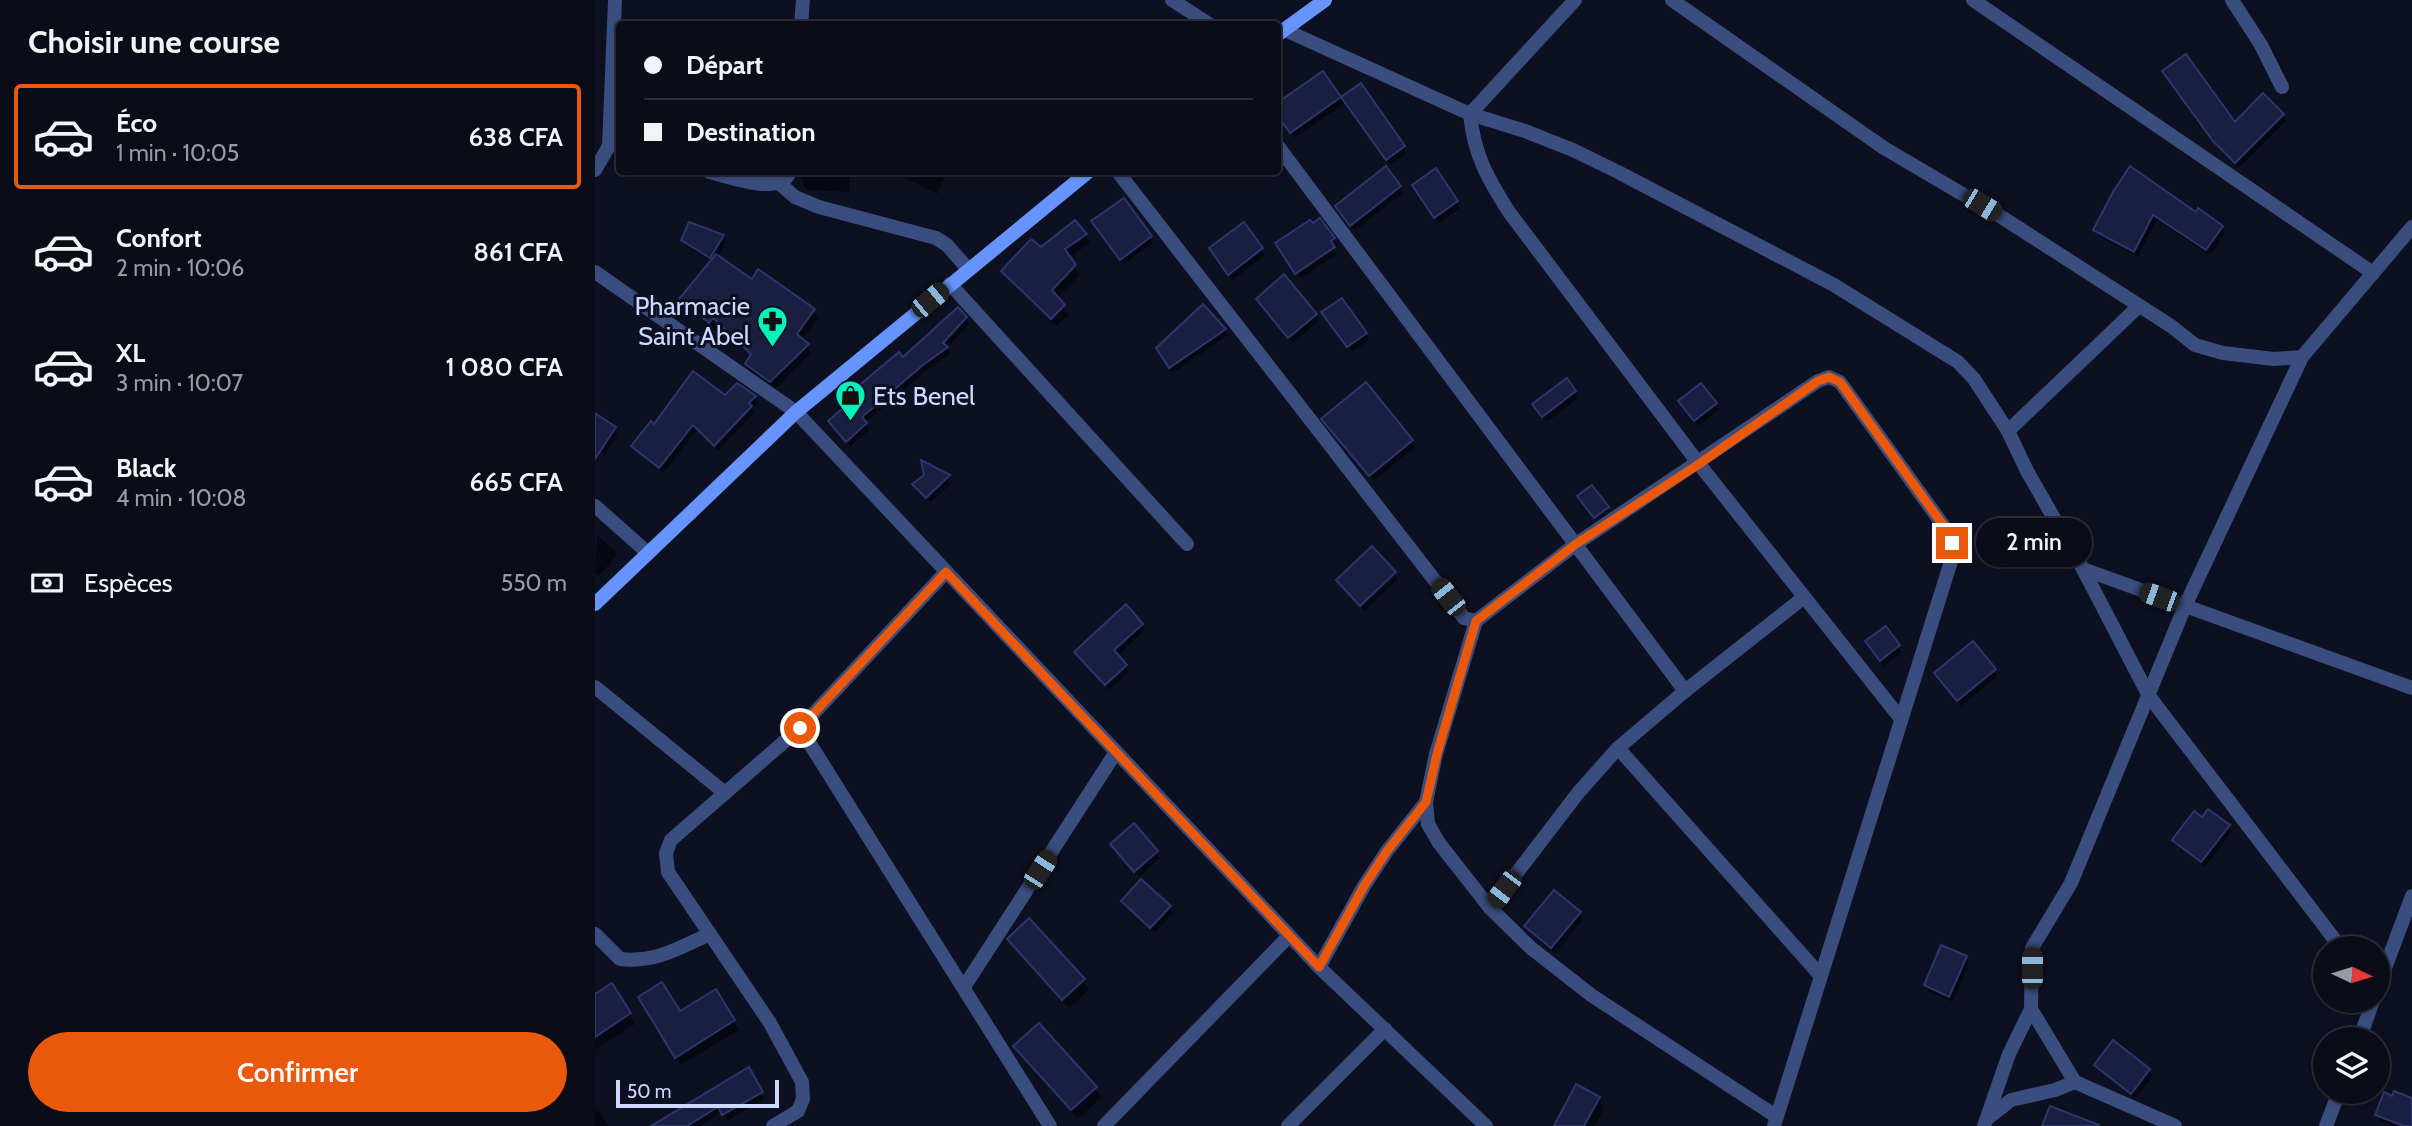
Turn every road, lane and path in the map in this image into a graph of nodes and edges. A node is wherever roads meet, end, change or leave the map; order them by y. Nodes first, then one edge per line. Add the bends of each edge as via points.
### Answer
1 (615, 0) edge
2 (803, 0) edge
3 (1173, 0) edge
4 (1325, 0) edge
5 (1575, 0) edge
6 (1672, 0) edge
7 (1973, 0) edge
8 (2232, 0) edge
9 (801, 21) edge
10 (1204, 21) edge
11 (1281, 32) edge
12 (2282, 87) dead end
13 (1470, 114) junction
14 (614, 148) edge
15 (1281, 150) edge
16 (595, 170) edge
17 (722, 175) edge
18 (789, 175) edge
19 (1085, 175) edge
20 (1120, 175) edge
21 (779, 183) junction
22 (2412, 227) edge
23 (968, 269) junction
24 (595, 272) edge
25 (2373, 273) junction
26 (950, 284) junction
27 (2139, 306) junction
28 (2302, 358) junction
29 (796, 412) junction
30 (2008, 431) junction
31 (1699, 464) junction
32 (595, 506) edge
33 (1187, 544) dead end
34 (1576, 544) junction
35 (648, 554) junction
36 (2084, 569) junction
37 (946, 572) junction
38 (1803, 598) junction
39 (595, 604) edge
40 (2185, 606) junction
41 (1476, 621) junction
42 (595, 687) edge
43 (2412, 688) edge
44 (1685, 691) junction
45 (2149, 696) junction
46 (1901, 719) junction
47 (800, 728) junction
48 (1618, 747) junction
49 (1116, 752) junction
50 (725, 793) junction
51 (1426, 802) junction
52 (2412, 896) edge
53 (1490, 908) junction
54 (595, 933) edge
55 (710, 933) junction
56 (1289, 936) junction
57 (2332, 936) edge
58 (2391, 952) edge
59 (1319, 967) junction
60 (1821, 975) junction
61 (964, 987) junction
62 (2031, 1009) junction
63 (1385, 1029) junction
64 (2075, 1082) junction
65 (2334, 1104) edge
66 (1776, 1121) edge
67 (1986, 1122) edge
68 (773, 1126) edge
69 (1050, 1126) edge
70 (1104, 1126) edge
71 (1288, 1126) edge
72 (1486, 1126) edge
73 (2175, 1126) edge
74 (2326, 1126) edge

1 - 14 street
2 - 9 street
3 - 10 street
4 - 11 street
5 - 13 street
6 - 27 street via 1884,148
7 - 25 street
8 - 12 street
11 - 13 street
13 - 30 street via 1573,150 1834,285 1958,362
13 - 31 street via 1472,140 1486,175 1509,212
14 - 16 street
15 - 34 street
17 - 21 street via 759,184
18 - 21 street
19 - 23 street
20 - 41 street via 1464,618
21 - 23 street via 795,197 819,207 936,238
22 - 25 street
23 - 26 street
24 - 29 street
25 - 28 street
26 - 29 street
26 - 33 street
27 - 28 street via 2195,345 2245,357
27 - 30 street
28 - 40 street
29 - 35 street
29 - 37 street
30 - 36 street
31 - 34 street
31 - 38 street
31 - 46 street via 1818,381 1829,377 1840,382 1952,543 1951,568
32 - 35 street
34 - 41 street
34 - 44 street
35 - 39 street
36 - 40 street
36 - 45 street
37 - 47 street
37 - 49 street
38 - 44 street
38 - 46 street
40 - 43 street
40 - 45 street
41 - 51 street
42 - 50 street
44 - 48 street
45 - 57 street
45 - 62 street via 2071,883 2032,948
46 - 60 street
47 - 50 street
47 - 61 street
48 - 53 street
48 - 60 street
49 - 56 street
49 - 61 street
50 - 55 street via 671,840 667,853 668,872
51 - 53 street via 1428,824 1439,844
51 - 59 street via 1364,886
52 - 58 street
53 - 66 street via 1531,948 1591,995
54 - 55 street via 620,959 636,961 657,959
55 - 68 street via 770,1023 802,1082 798,1111
56 - 59 street
56 - 70 street
59 - 63 street
60 - 66 street
61 - 69 street
62 - 64 street
62 - 67 street via 2009,1054
63 - 71 street
63 - 72 street
64 - 67 street via 2011,1100
64 - 73 street
65 - 74 street

